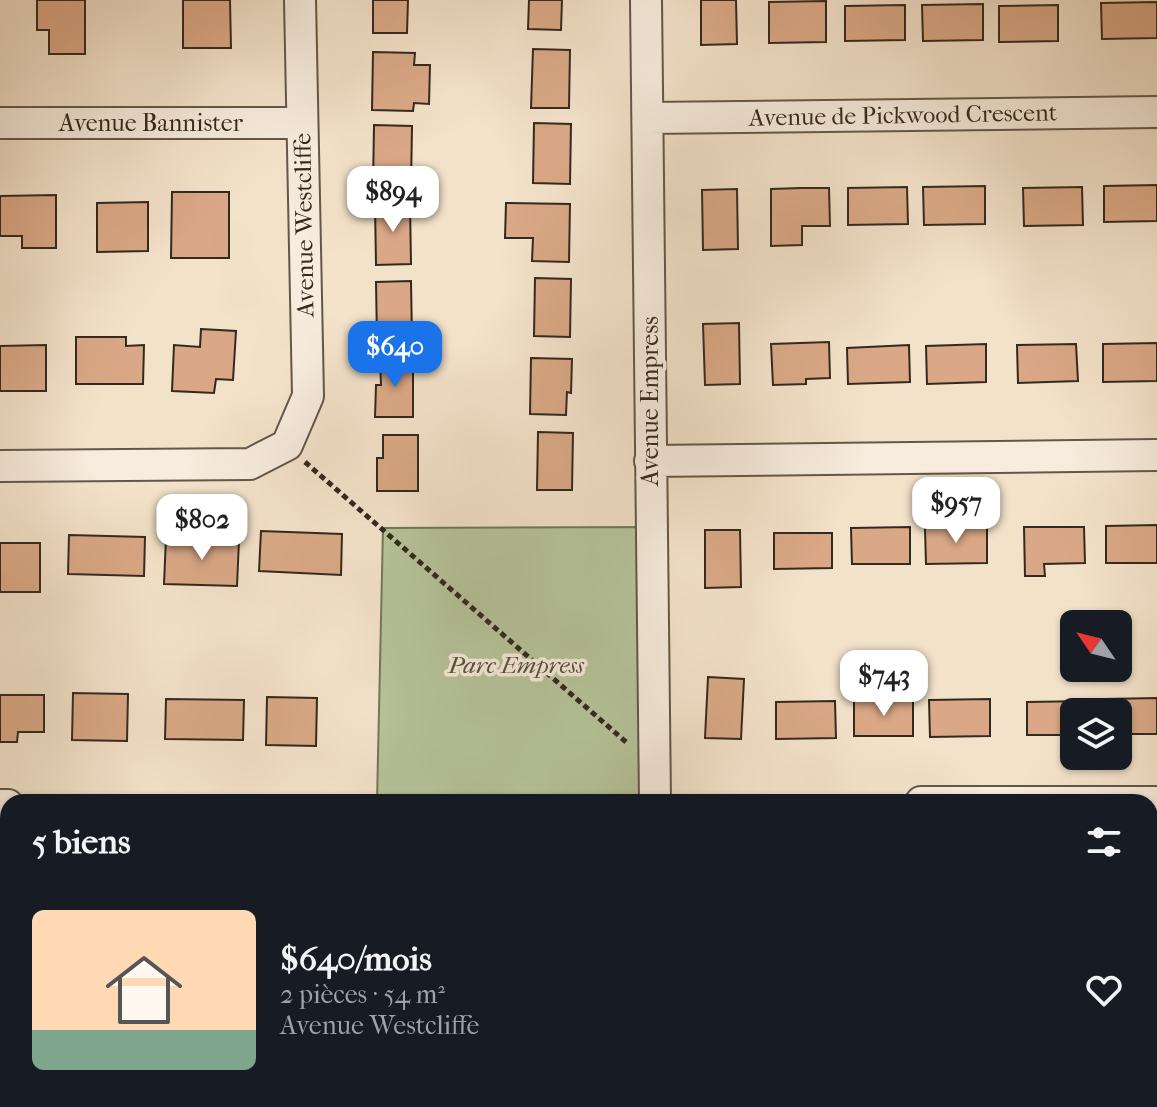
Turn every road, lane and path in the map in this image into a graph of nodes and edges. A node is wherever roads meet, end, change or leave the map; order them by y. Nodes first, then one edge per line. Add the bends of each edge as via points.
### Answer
1 (300, 0) edge
2 (646, 0) edge
3 (1157, 112) edge
4 (648, 118) junction
5 (0, 123) edge
6 (302, 123) junction
7 (296, 453) junction
8 (1157, 455) edge
9 (650, 461) junction
10 (0, 466) edge
11 (633, 748) dead end
12 (655, 794) edge

1 - 6 street, Avenue Westcliffe
2 - 4 street, Avenue Empress
3 - 4 street, Avenue de Pickwood Crescent
4 - 9 street, Avenue Empress
5 - 6 street, Avenue Bannister
6 - 7 street, Avenue Westcliffe via 308,396
7 - 10 street via 250,464
7 - 11 path
8 - 9 street
9 - 12 street, Avenue Empress

